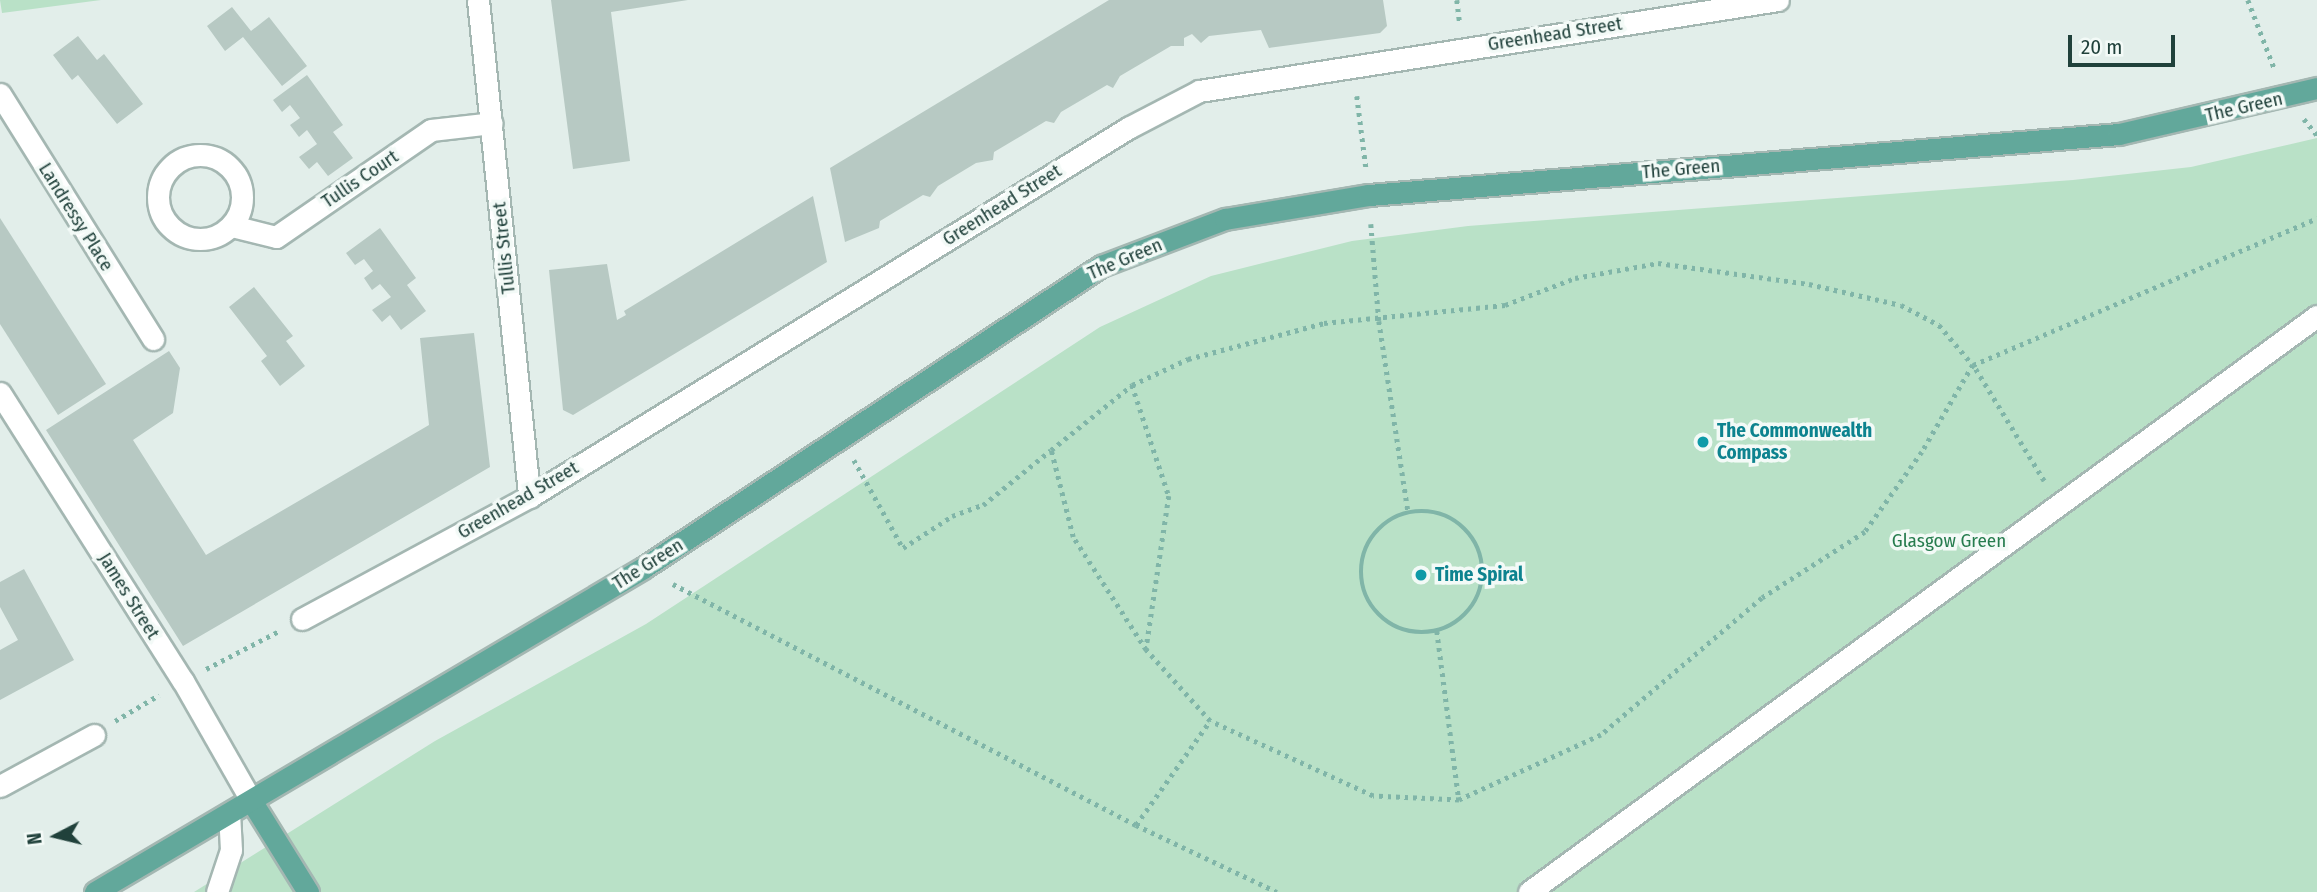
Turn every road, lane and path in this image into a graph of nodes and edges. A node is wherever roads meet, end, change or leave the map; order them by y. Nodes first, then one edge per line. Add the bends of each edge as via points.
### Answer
1 (478, 0) edge
2 (1778, 0) edge
3 (2248, 0) edge
4 (1354, 66) junction
5 (2317, 88) edge
6 (0, 94) edge
7 (2286, 98) junction
8 (492, 123) junction
9 (1369, 194) junction
10 (2317, 218) edge
11 (232, 226) junction
12 (2317, 316) edge
13 (1379, 321) junction
14 (153, 339) dead end
15 (1973, 365) junction
16 (1132, 385) junction
17 (0, 393) edge
18 (843, 439) junction
19 (1051, 450) junction
20 (529, 497) junction
21 (2057, 502) junction
22 (1408, 511) junction
23 (643, 568) junction
24 (302, 619) dead end
25 (1437, 631) junction
26 (1146, 650) junction
27 (1210, 721) junction
28 (93, 734) dead end
29 (0, 786) edge
30 (1459, 800) junction
31 (252, 802) junction
32 (229, 814) junction
33 (1136, 825) junction
34 (95, 892) edge
35 (217, 892) edge
36 (308, 892) edge
37 (1277, 892) edge
38 (1529, 892) edge

1 - 8 street, Tullis Street
2 - 4 street, Greenhead Street
3 - 7 path
4 - 9 path
4 - 20 street, Greenhead Street via 1199,90 1128,128
5 - 7 main road, The Green
6 - 14 street, Landressy Place
7 - 9 main road, The Green via 2119,134
8 - 11 street, Tullis Court via 432,130 276,237
8 - 20 street, Tullis Street
9 - 13 path
9 - 18 main road, The Green via 1225,219 1101,266 964,353
10 - 15 path
11 - 11 street via 206,240 181,235 169,226 158,203 163,178 171,166 201,154 229,166 241,183 243,198
12 - 21 street
13 - 15 path via 1505,305 1575,278 1658,263 1809,284 1900,305 1939,325
13 - 16 path via 1324,323 1188,359
13 - 22 path
15 - 21 path
15 - 30 path via 1922,452 1865,532 1762,598 1601,734
16 - 19 path
16 - 26 path via 1170,496
17 - 31 street, James Street via 183,681
18 - 19 path via 903,548 952,516 983,505
18 - 23 main road, The Green
19 - 26 path via 1073,537
20 - 24 street, Greenhead Street
21 - 38 street
22 - 25 path via 1441,513 1467,528 1483,556 1484,582 1476,605 1454,626
22 - 25 path via 1387,521 1372,536 1363,552 1362,586 1369,604 1385,622 1422,635
23 - 31 main road, The Green
23 - 33 path
25 - 30 path
26 - 27 path
27 - 30 path via 1373,796
27 - 33 path
28 - 29 street
31 - 32 main road, The Green
31 - 36 main road
32 - 34 main road, The Green
32 - 35 street via 231,850
33 - 37 path

